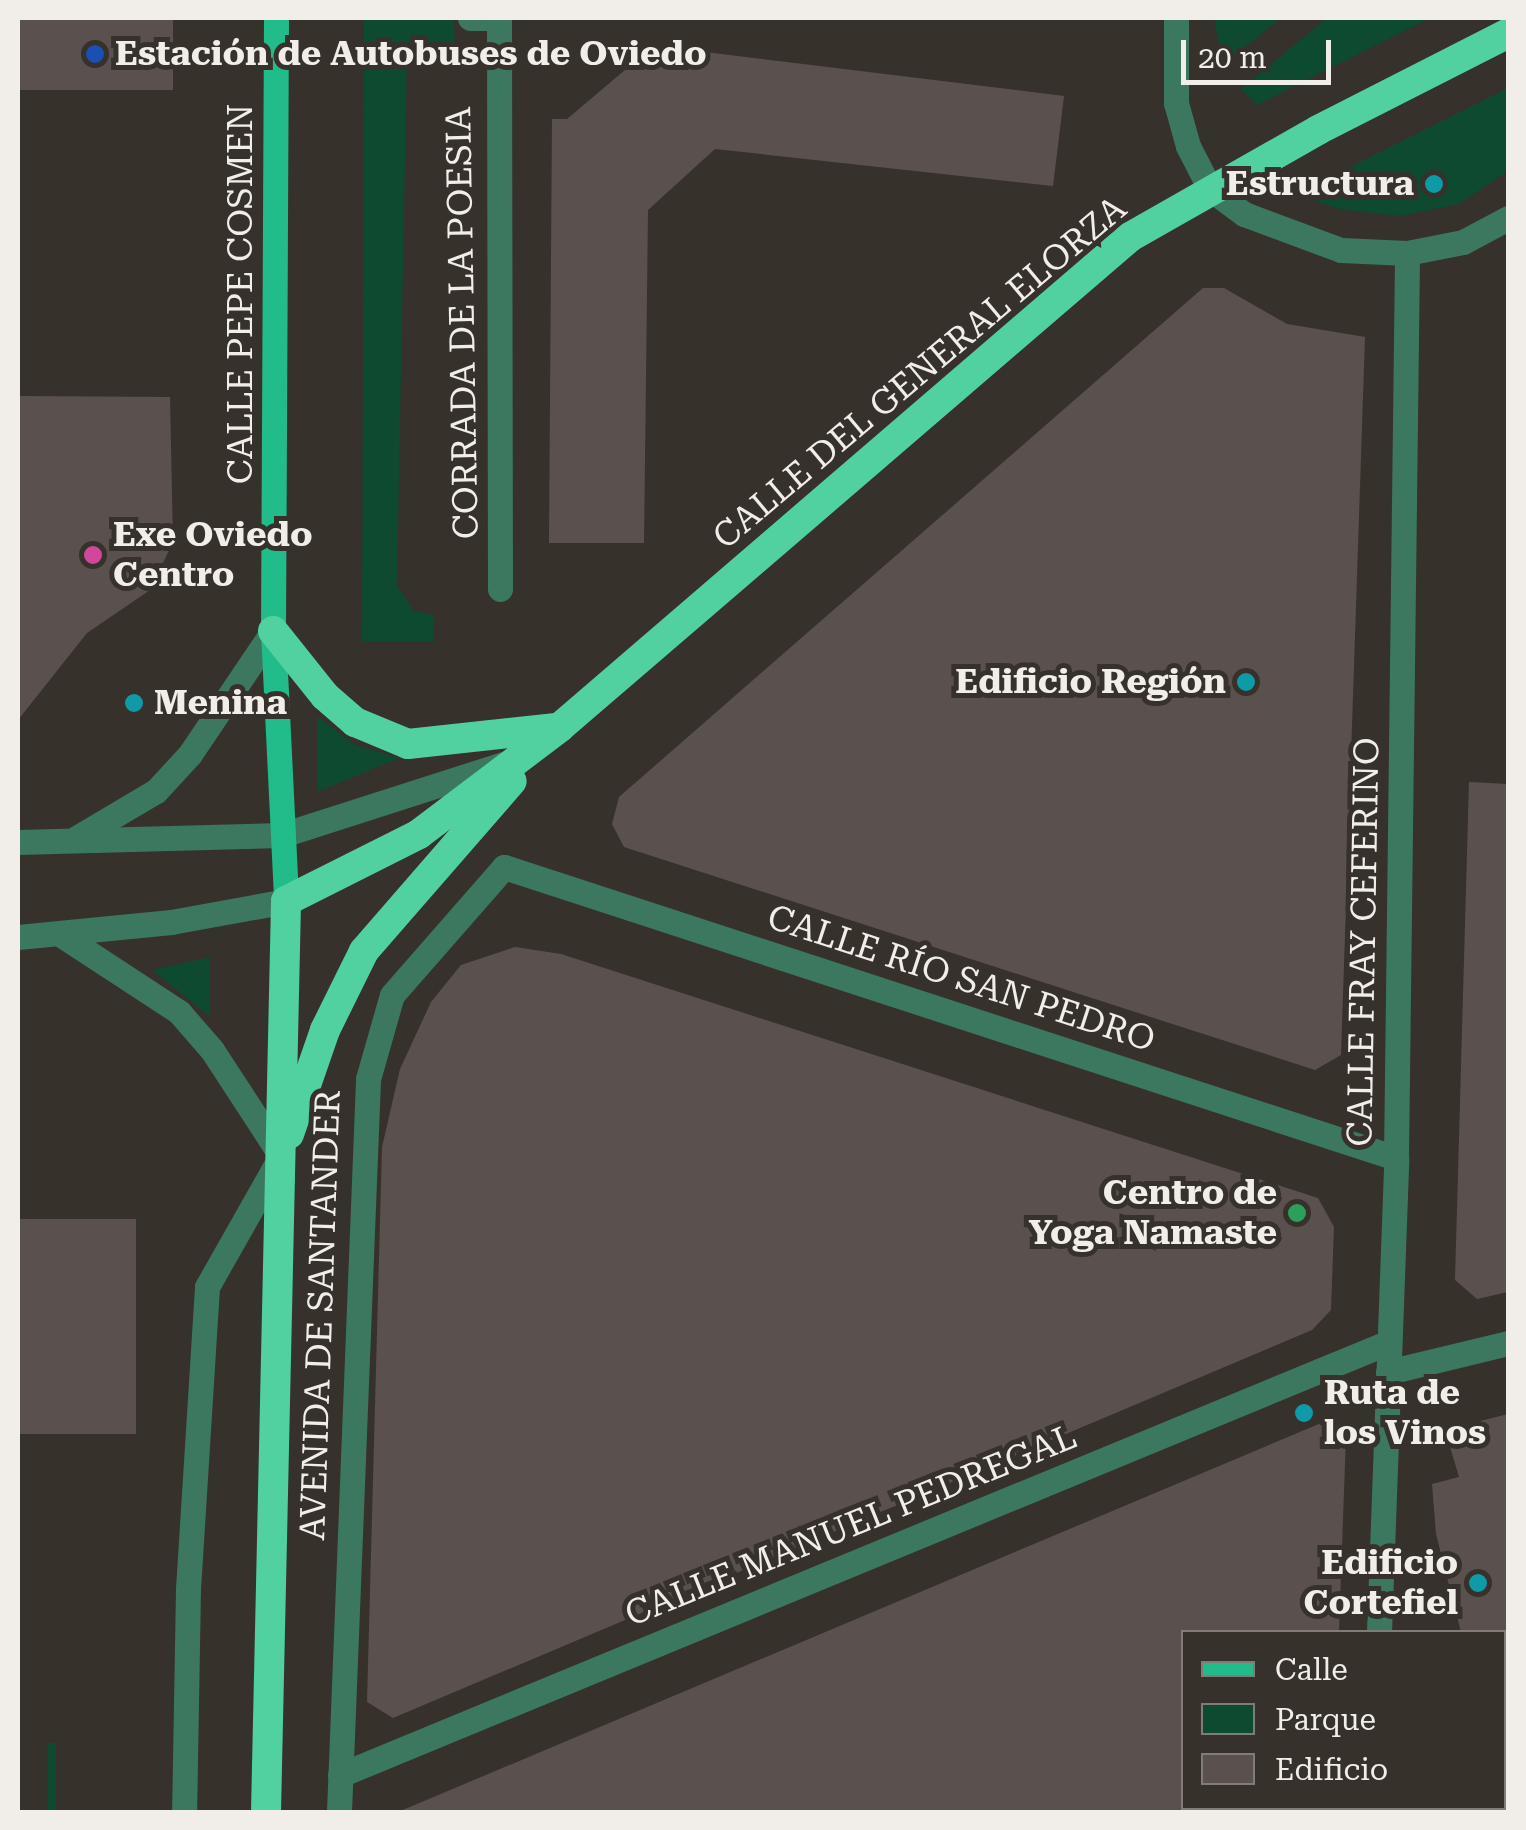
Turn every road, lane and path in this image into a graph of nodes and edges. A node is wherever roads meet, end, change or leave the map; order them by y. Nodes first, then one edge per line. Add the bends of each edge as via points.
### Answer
1 (276, 18) edge
2 (470, 18) edge
3 (496, 18) edge
4 (1176, 18) edge
5 (1508, 34) edge
6 (1210, 189) junction
7 (1508, 218) edge
8 (1406, 253) junction
9 (500, 589) dead end
10 (274, 632) junction
11 (585, 706) junction
12 (559, 728) junction
13 (518, 760) junction
14 (282, 835) junction
15 (18, 842) edge
16 (68, 842) junction
17 (504, 867) joint
18 (286, 901) junction
19 (63, 936) junction
20 (18, 937) edge
21 (281, 1156) junction
22 (1396, 1158) junction
23 (1389, 1342) junction
24 (1508, 1342) edge
25 (1388, 1372) junction
26 (1379, 1630) edge
27 (340, 1776) junction
28 (184, 1812) edge
29 (266, 1812) edge
30 (339, 1812) edge

1 - 10 main road, CALLE PEPE COSMEN
2 - 3 street
3 - 9 street, CORRADA DE LA POESIA
4 - 6 street via 1176,103
5 - 6 highway, CALLE DEL GENERAL ELORZA
6 - 8 street via 1298,239 1342,250
6 - 11 highway, CALLE DEL GENERAL ELORZA via 1130,237
7 - 8 street via 1463,242
8 - 22 street, CALLE FRAY CEFERINO
10 - 12 highway via 325,696 356,722 408,744
10 - 14 main road, CALLE PEPE COSMEN
10 - 16 street via 190,754 156,791
11 - 12 highway, CALLE DEL GENERAL ELORZA
11 - 21 highway via 495,798 364,951 325,1030
12 - 13 highway, CALLE DEL GENERAL ELORZA
13 - 14 street, CALLE DEL GENERAL ELORZA
13 - 18 highway, CALLE DEL GENERAL ELORZA via 419,834
14 - 16 street, CALLE DEL GENERAL ELORZA
14 - 18 main road, CALLE PEPE COSMEN
15 - 16 street, CALLE DEL GENERAL ELORZA
17 - 22 street, CALLE RÍO SAN PEDRO
17 - 27 street, AVENIDA DE SANTANDER via 392,995 368,1080
18 - 19 street
18 - 21 highway, AVENIDA DE SANTANDER
19 - 20 street
19 - 21 street via 179,1012
21 - 28 street, AVENIDA DE SANTANDER via 207,1287 188,1589
21 - 29 highway, AVENIDA DE SANTANDER
22 - 23 street, CALLE FRAY CEFERINO
23 - 25 street, CALLE FRAY CEFERINO
23 - 27 street, CALLE MANUEL PEDREGAL
24 - 25 street
25 - 26 street, CALLE FRAY CEFERINO
27 - 30 street, AVENIDA DE SANTANDER

